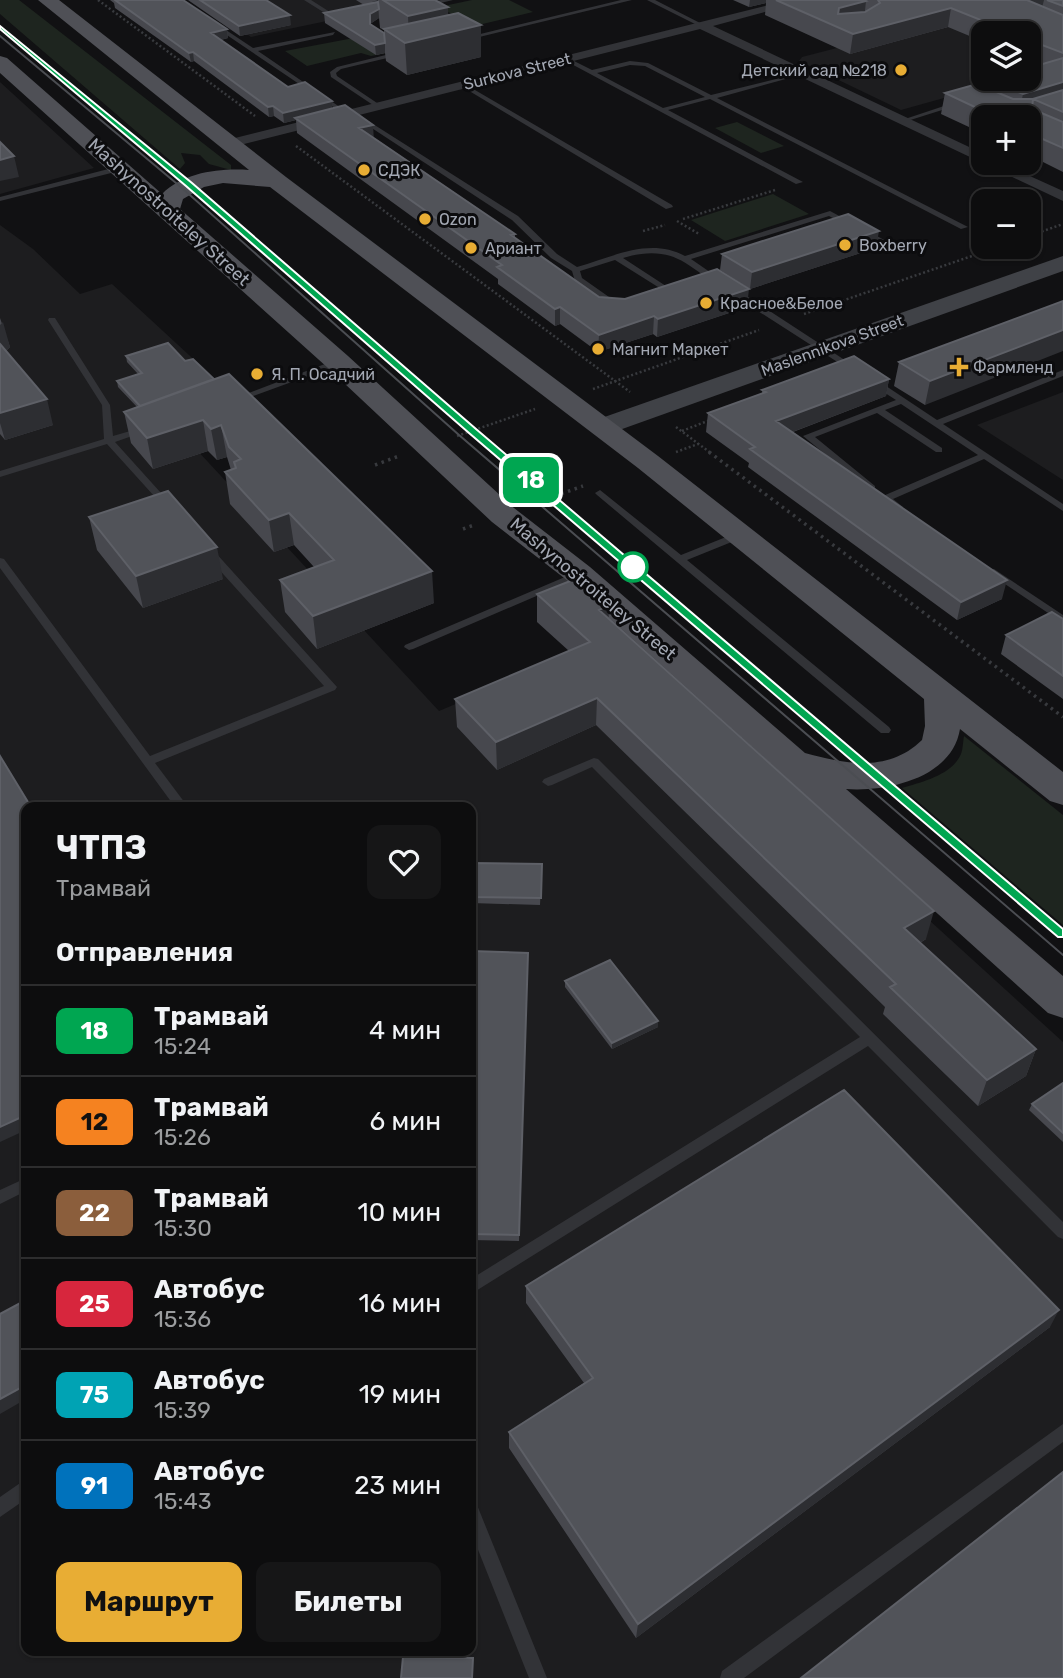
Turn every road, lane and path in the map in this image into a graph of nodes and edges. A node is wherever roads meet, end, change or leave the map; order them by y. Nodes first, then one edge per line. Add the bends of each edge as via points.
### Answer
1 (47, 0) edge
2 (98, 0) edge
3 (307, 0) edge
4 (450, 0) edge
5 (629, 0) edge
6 (650, 0) edge
7 (803, 0) edge
8 (430, 11) junction
9 (418, 13) edge
10 (330, 14) edge
11 (441, 17) edge
12 (210, 21) edge
13 (701, 25) junction
14 (463, 30) edge
15 (333, 33) edge
16 (474, 37) junction
17 (461, 40) edge
18 (397, 44) edge
19 (252, 50) junction
20 (566, 59) junction
21 (0, 62) edge
22 (592, 72) junction
23 (802, 73) junction
24 (463, 85) junction
25 (711, 97) junction
26 (961, 103) edge
27 (378, 107) junction
28 (662, 110) junction
29 (350, 114) junction
30 (902, 121) junction
31 (277, 132) junction
32 (232, 143) junction
33 (971, 153) edge
34 (120, 168) junction
35 (1016, 175) edge
36 (278, 182) junction
37 (799, 182) dead end
38 (1063, 197) edge
39 (0, 199) edge
40 (668, 207) joint
41 (168, 211) junction
42 (1061, 226) edge
43 (964, 227) dead end
44 (1041, 232) edge
45 (886, 243) dead end
46 (721, 247) junction
47 (618, 258) junction
48 (683, 259) junction
49 (1062, 264) edge
50 (576, 270) junction
51 (710, 276) junction
52 (699, 280) edge
53 (677, 287) edge
54 (666, 290) junction
55 (653, 294) edge
56 (629, 302) edge
57 (52, 320) dead end
58 (824, 348) junction
59 (338, 362) junction
60 (1063, 373) edge
61 (614, 381) junction
62 (563, 399) junction
63 (902, 401) junction
64 (223, 404) edge
65 (653, 409) junction
66 (878, 410) junction
67 (936, 423) junction
68 (159, 426) edge
69 (601, 427) junction
70 (109, 441) junction
71 (427, 447) junction
72 (939, 450) dead end
73 (984, 456) junction
74 (374, 465) dead end
75 (0, 474) edge
76 (600, 493) dead end
77 (886, 498) junction
78 (1061, 505) edge
79 (174, 513) edge
80 (909, 514) edge
81 (740, 535) junction
82 (202, 544) edge
83 (680, 559) junction
84 (0, 561) edge
85 (989, 569) edge
86 (579, 574) junction
87 (1063, 620) edge
88 (409, 648) dead end
89 (941, 696) junction
90 (1063, 717) edge
91 (885, 730) dead end
92 (791, 760) junction
93 (148, 761) junction
94 (548, 782) dead end
95 (1063, 792) edge
96 (178, 802) edge
97 (1063, 1001) edge
98 (869, 1038) junction
99 (21, 1186) edge
100 (0, 1197) edge
101 (1063, 1232) edge
102 (476, 1284) edge
103 (1063, 1432) edge
104 (21, 1492) edge
105 (0, 1508) edge
106 (476, 1523) edge
107 (538, 1678) edge
108 (729, 1678) edge

1 - 32 main road
2 - 31 path
3 - 10 lane
4 - 8 lane via 434,3
5 - 16 lane
6 - 13 lane
7 - 13 street, Surkova Street
8 - 9 lane
8 - 11 lane
12 - 19 lane
13 - 20 street, Surkova Street
13 - 23 street
14 - 16 lane
15 - 19 lane
16 - 17 lane
18 - 27 lane via 410,51 333,72
19 - 29 lane
20 - 22 lane
20 - 24 street, Surkova Street
21 - 34 main road, Mashynostroiteley Street
22 - 25 lane via 646,64
22 - 28 lane
23 - 25 lane
23 - 30 street
24 - 27 street, Surkova Street
24 - 40 lane
25 - 28 lane
25 - 43 lane
26 - 30 lane
27 - 29 street, Surkova Street
28 - 37 lane
29 - 31 street, Surkova Street
29 - 50 lane via 515,218 554,256
30 - 33 street
31 - 32 street, Surkova Street
31 - 61 path
32 - 36 main road
34 - 39 lane
34 - 41 main road, Mashynostroiteley Street
35 - 38 street
36 - 41 main road via 240,176 204,180 172,196
36 - 62 main road
40 - 46 path via 677,221
41 - 59 main road, Mashynostroiteley Street
42 - 44 path
45 - 46 lane via 830,213
46 - 48 lane
47 - 48 lane via 661,250
47 - 50 lane
47 - 54 lane
48 - 51 lane
49 - 58 street, Maslennikova Street
50 - 56 lane via 578,279 616,306
51 - 52 lane
51 - 58 lane
53 - 54 lane
54 - 55 lane
57 - 70 lane via 106,405
58 - 63 lane
58 - 65 street, Maslennikova Street
59 - 64 lane
59 - 71 main road, Mashynostroiteley Street
60 - 67 lane
61 - 62 path
61 - 65 path
62 - 69 main road
62 - 71 path
63 - 66 lane
63 - 67 lane
65 - 69 street, Maslennikova Street
65 - 90 path
66 - 72 lane
66 - 77 lane via 808,436
67 - 73 lane
68 - 70 lane
69 - 81 main road
70 - 75 lane
70 - 79 lane
71 - 74 path
71 - 86 main road, Mashynostroiteley Street
73 - 77 lane
73 - 78 lane
76 - 83 lane
77 - 80 lane
81 - 83 lane
81 - 89 main road
82 - 93 lane via 331,687
83 - 91 lane
84 - 93 lane
85 - 87 lane
86 - 88 lane
86 - 92 main road, Mashynostroiteley Street
89 - 92 main road via 944,726 938,745 901,770 859,779
89 - 95 main road
92 - 97 main road, Mashynostroiteley Street
93 - 96 lane
94 - 98 lane via 594,762
98 - 101 lane
98 - 102 lane
99 - 100 lane
103 - 108 lane
104 - 105 lane
106 - 107 lane

